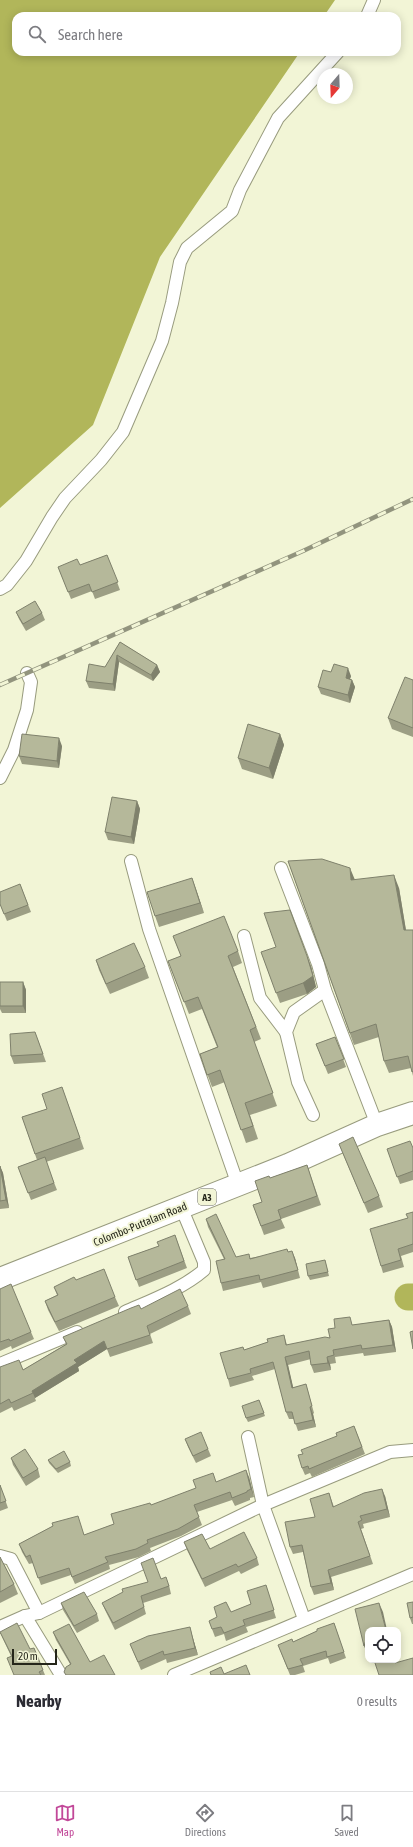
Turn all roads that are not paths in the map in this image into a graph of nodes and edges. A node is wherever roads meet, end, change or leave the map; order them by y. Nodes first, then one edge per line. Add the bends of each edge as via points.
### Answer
1 (374, 0) edge
2 (369, 12) edge
3 (334, 56) edge
4 (0, 589) edge
5 (26, 674) dead end
6 (0, 778) edge
7 (131, 861) dead end
8 (281, 868) dead end
9 (244, 936) dead end
10 (325, 990) junction
11 (286, 1032) junction
12 (413, 1113) edge
13 (313, 1115) dead end
14 (377, 1125) junction
15 (238, 1185) junction
16 (181, 1207) junction
17 (0, 1279) edge
18 (116, 1315) edge
19 (88, 1328) edge
20 (0, 1364) edge
21 (248, 1437) dead end
22 (413, 1450) edge
23 (263, 1505) junction
24 (0, 1556) edge
25 (413, 1574) edge
26 (39, 1613) junction
27 (25, 1616) junction
28 (304, 1619) junction
29 (0, 1627) edge
30 (61, 1675) edge
31 (174, 1675) edge

1 - 2 street
3 - 4 street via 278,118 240,190 232,211 187,248 180,262 162,341 123,432 65,498 26,561 7,585
5 - 6 street via 31,682 27,710 14,750
7 - 15 street via 149,928
8 - 10 street via 318,964
9 - 11 street via 260,998
10 - 11 street via 294,1012
10 - 14 street
11 - 13 street via 298,1082
12 - 14 highway, Colombo-Puttalam Road / A3
14 - 15 highway, Colombo-Puttalam Road / A3
15 - 16 highway, Colombo-Puttalam Road / A3
16 - 17 highway, Colombo-Puttalam Road / A3
16 - 18 street via 204,1262 204,1270 160,1297
19 - 20 street
21 - 23 street
22 - 23 street via 390,1452
23 - 26 street
23 - 28 street
24 - 26 street via 11,1559
25 - 28 street
26 - 27 street
27 - 29 street
27 - 30 street
28 - 31 street

